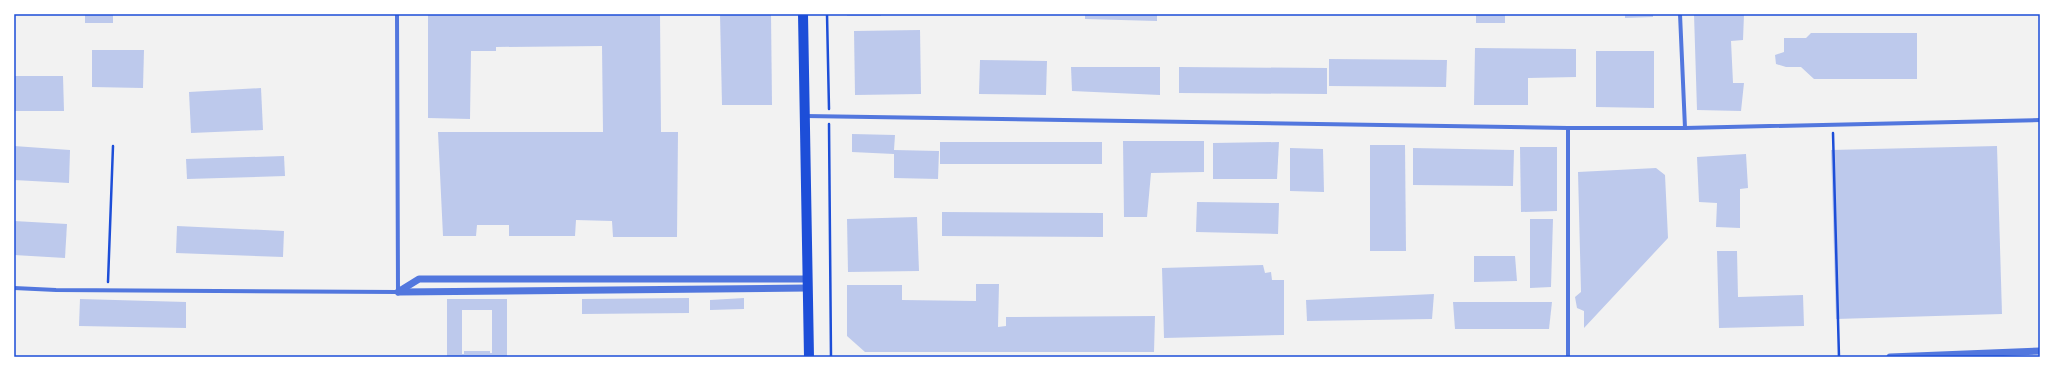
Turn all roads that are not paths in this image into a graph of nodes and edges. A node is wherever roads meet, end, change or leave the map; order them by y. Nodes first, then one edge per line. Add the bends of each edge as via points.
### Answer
1 (396, 14) edge
2 (803, 14) edge
3 (1680, 14) edge
4 (805, 116) junction
5 (2040, 120) edge
6 (1568, 128) junction
7 (1685, 128) junction
8 (808, 283) junction
9 (14, 288) edge
10 (398, 292) junction
11 (2040, 351) edge
12 (809, 357) edge
13 (1568, 357) edge
14 (1890, 357) edge

1 - 10 street
2 - 4 main road
3 - 7 street
4 - 6 street
4 - 8 main road
5 - 7 street
6 - 7 street
6 - 13 street
8 - 10 street
8 - 10 street via 419,279
8 - 12 main road
9 - 10 street via 108,291
11 - 14 street

